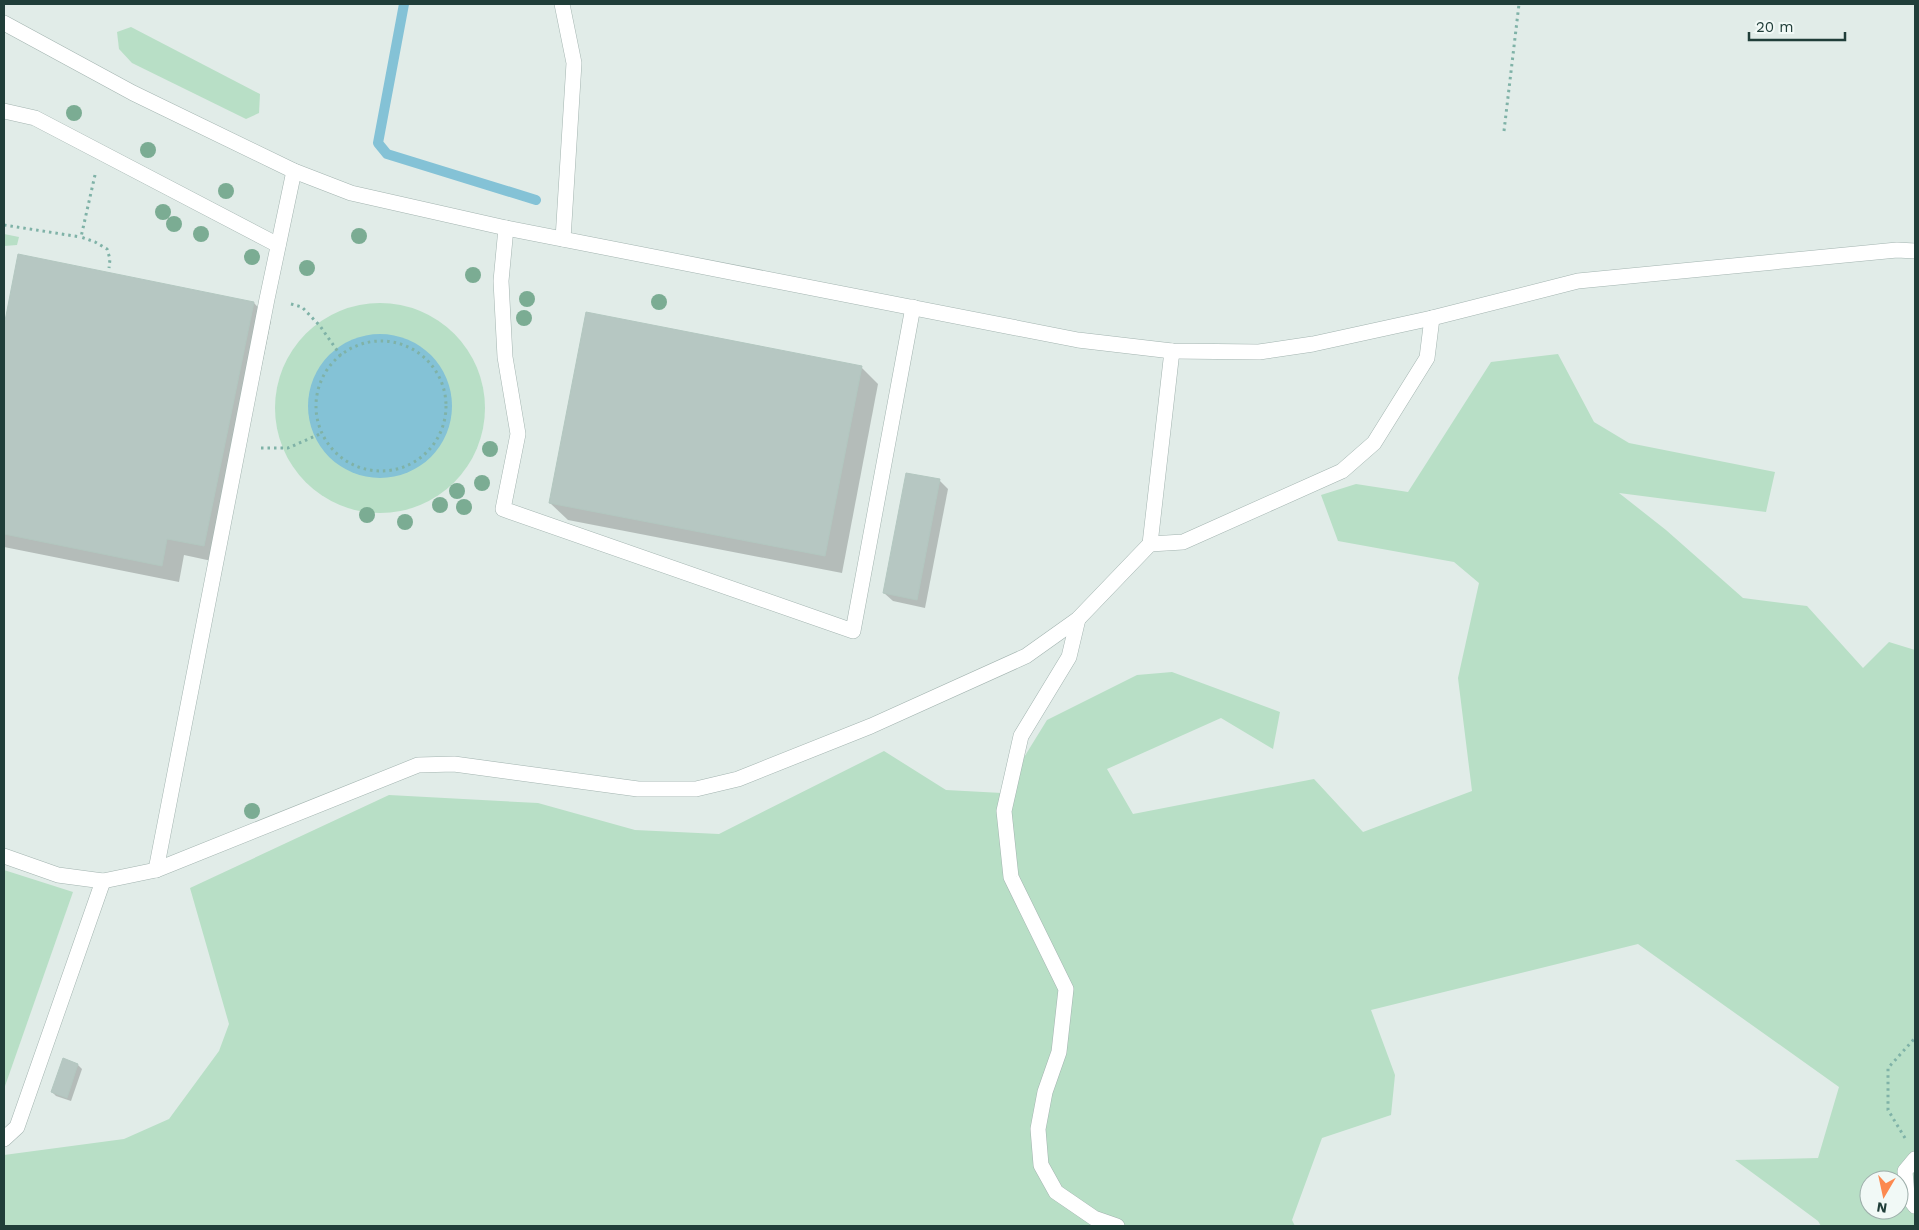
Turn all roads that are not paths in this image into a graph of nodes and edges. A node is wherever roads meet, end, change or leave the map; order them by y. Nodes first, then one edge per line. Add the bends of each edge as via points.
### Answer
1 (562, 4) edge
2 (4, 23) edge
3 (4, 111) edge
4 (294, 171) junction
5 (506, 228) junction
6 (562, 239) junction
7 (278, 245) junction
8 (1915, 250) edge
9 (913, 307) junction
10 (1432, 318) junction
11 (1172, 351) junction
12 (1150, 544) junction
13 (1078, 619) junction
14 (4, 856) edge
15 (156, 870) junction
16 (103, 881) junction
17 (4, 1139) edge
18 (1915, 1159) edge
19 (1915, 1206) edge
20 (1117, 1226) edge

1 - 6 street via 574,63
2 - 4 street via 133,94
3 - 7 street via 35,118
4 - 5 street via 351,193
4 - 7 street
5 - 6 street
5 - 9 street via 501,281 504,357 518,434 502,509 853,631
6 - 9 street
7 - 15 street
8 - 10 street via 1578,281
9 - 11 street via 1078,340
10 - 11 street via 1313,344 1259,352
10 - 12 street via 1427,358 1374,443 1342,471 1183,542
11 - 12 street
12 - 13 street
13 - 15 street via 1026,656 871,726 738,779 696,789 638,789 454,764 418,764
13 - 20 street via 1069,657 1021,736 1004,811 1012,877 1066,989 1059,1052 1045,1092 1038,1130 1041,1165 1056,1192 1094,1218
14 - 16 street via 58,875
15 - 16 street
16 - 17 street via 17,1127
18 - 19 street via 1905,1171 1907,1195

